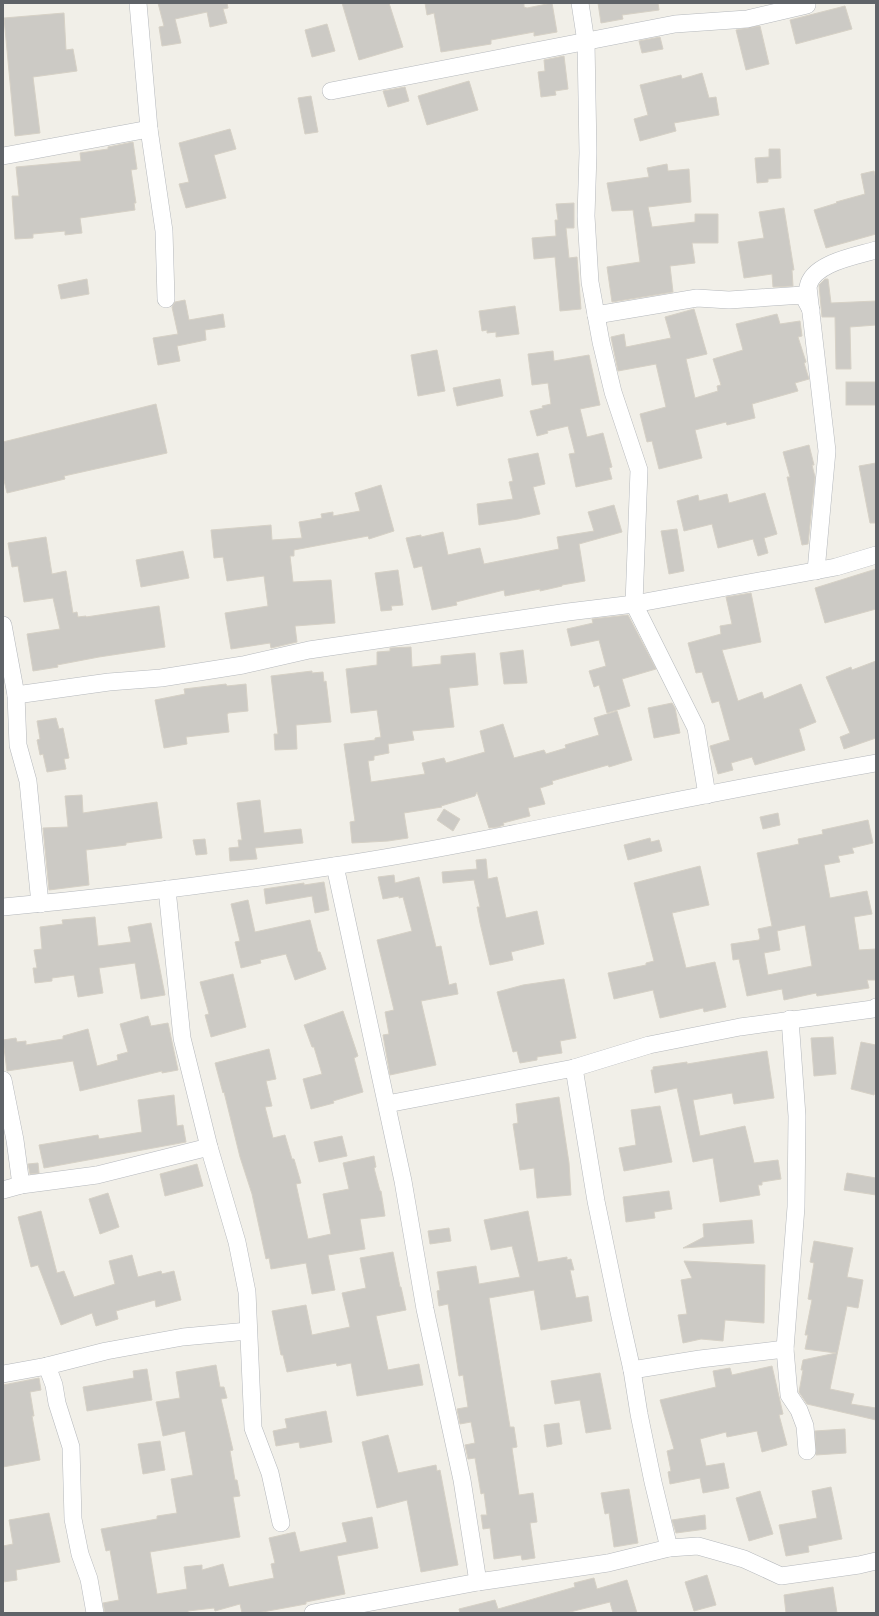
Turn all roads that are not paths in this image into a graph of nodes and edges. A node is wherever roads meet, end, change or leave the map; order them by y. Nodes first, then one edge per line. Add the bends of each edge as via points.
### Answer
1 (138, 3) edge
2 (580, 3) edge
3 (807, 5) dead end
4 (586, 42) junction
5 (331, 91) dead end
6 (149, 129) junction
7 (3, 156) edge
8 (876, 250) edge
9 (166, 299) dead end
10 (811, 310) junction
11 (596, 315) junction
12 (876, 554) edge
13 (816, 571) junction
14 (634, 604) junction
15 (3, 625) edge
16 (16, 695) junction
17 (876, 763) edge
18 (707, 795) junction
19 (335, 866) junction
20 (167, 889) junction
21 (40, 904) junction
22 (3, 907) edge
23 (876, 1007) edge
24 (790, 1019) junction
25 (574, 1068) junction
26 (3, 1080) edge
27 (387, 1104) junction
28 (209, 1147) junction
29 (21, 1185) junction
30 (3, 1190) edge
31 (248, 1331) junction
32 (785, 1349) junction
33 (47, 1366) junction
34 (632, 1370) junction
35 (3, 1374) edge
36 (807, 1451) dead end
37 (281, 1523) dead end
38 (668, 1548) junction
39 (876, 1561) edge
40 (478, 1582) junction
41 (345, 1610) edge
42 (95, 1613) edge
43 (313, 1613) edge

1 - 6 street
2 - 4 street
3 - 4 street via 747,19 675,24
4 - 5 street
4 - 11 street via 586,216 590,282
6 - 7 street
6 - 9 street via 164,231
8 - 10 street via 830,264 818,271 809,282
10 - 11 street via 803,295 729,300 697,298
10 - 13 street via 827,451
11 - 14 street via 613,392 639,470
12 - 13 street via 836,568
13 - 14 street
14 - 16 street via 309,650 243,665 161,678
14 - 18 street via 696,728
15 - 16 street
16 - 21 street via 18,745 28,781
17 - 18 street
18 - 19 street via 537,830
19 - 20 street
19 - 27 street
20 - 21 street
20 - 28 street via 182,1038
21 - 22 street
23 - 24 street
24 - 25 street via 649,1045
24 - 32 street via 797,1116 796,1207
25 - 27 street
25 - 34 street via 596,1201
26 - 29 street
27 - 40 street via 404,1180 425,1309 462,1480
28 - 29 street via 97,1175
28 - 31 street via 237,1242 247,1292
29 - 30 street
31 - 33 street via 183,1337 106,1351
31 - 37 street via 253,1428 270,1473
32 - 34 street
32 - 36 street via 789,1395 799,1410 805,1426
33 - 35 street
33 - 42 street via 71,1447 73,1519
34 - 38 street
38 - 39 street via 698,1546 744,1559 781,1576
38 - 40 street via 608,1563
40 - 41 street
41 - 43 street

